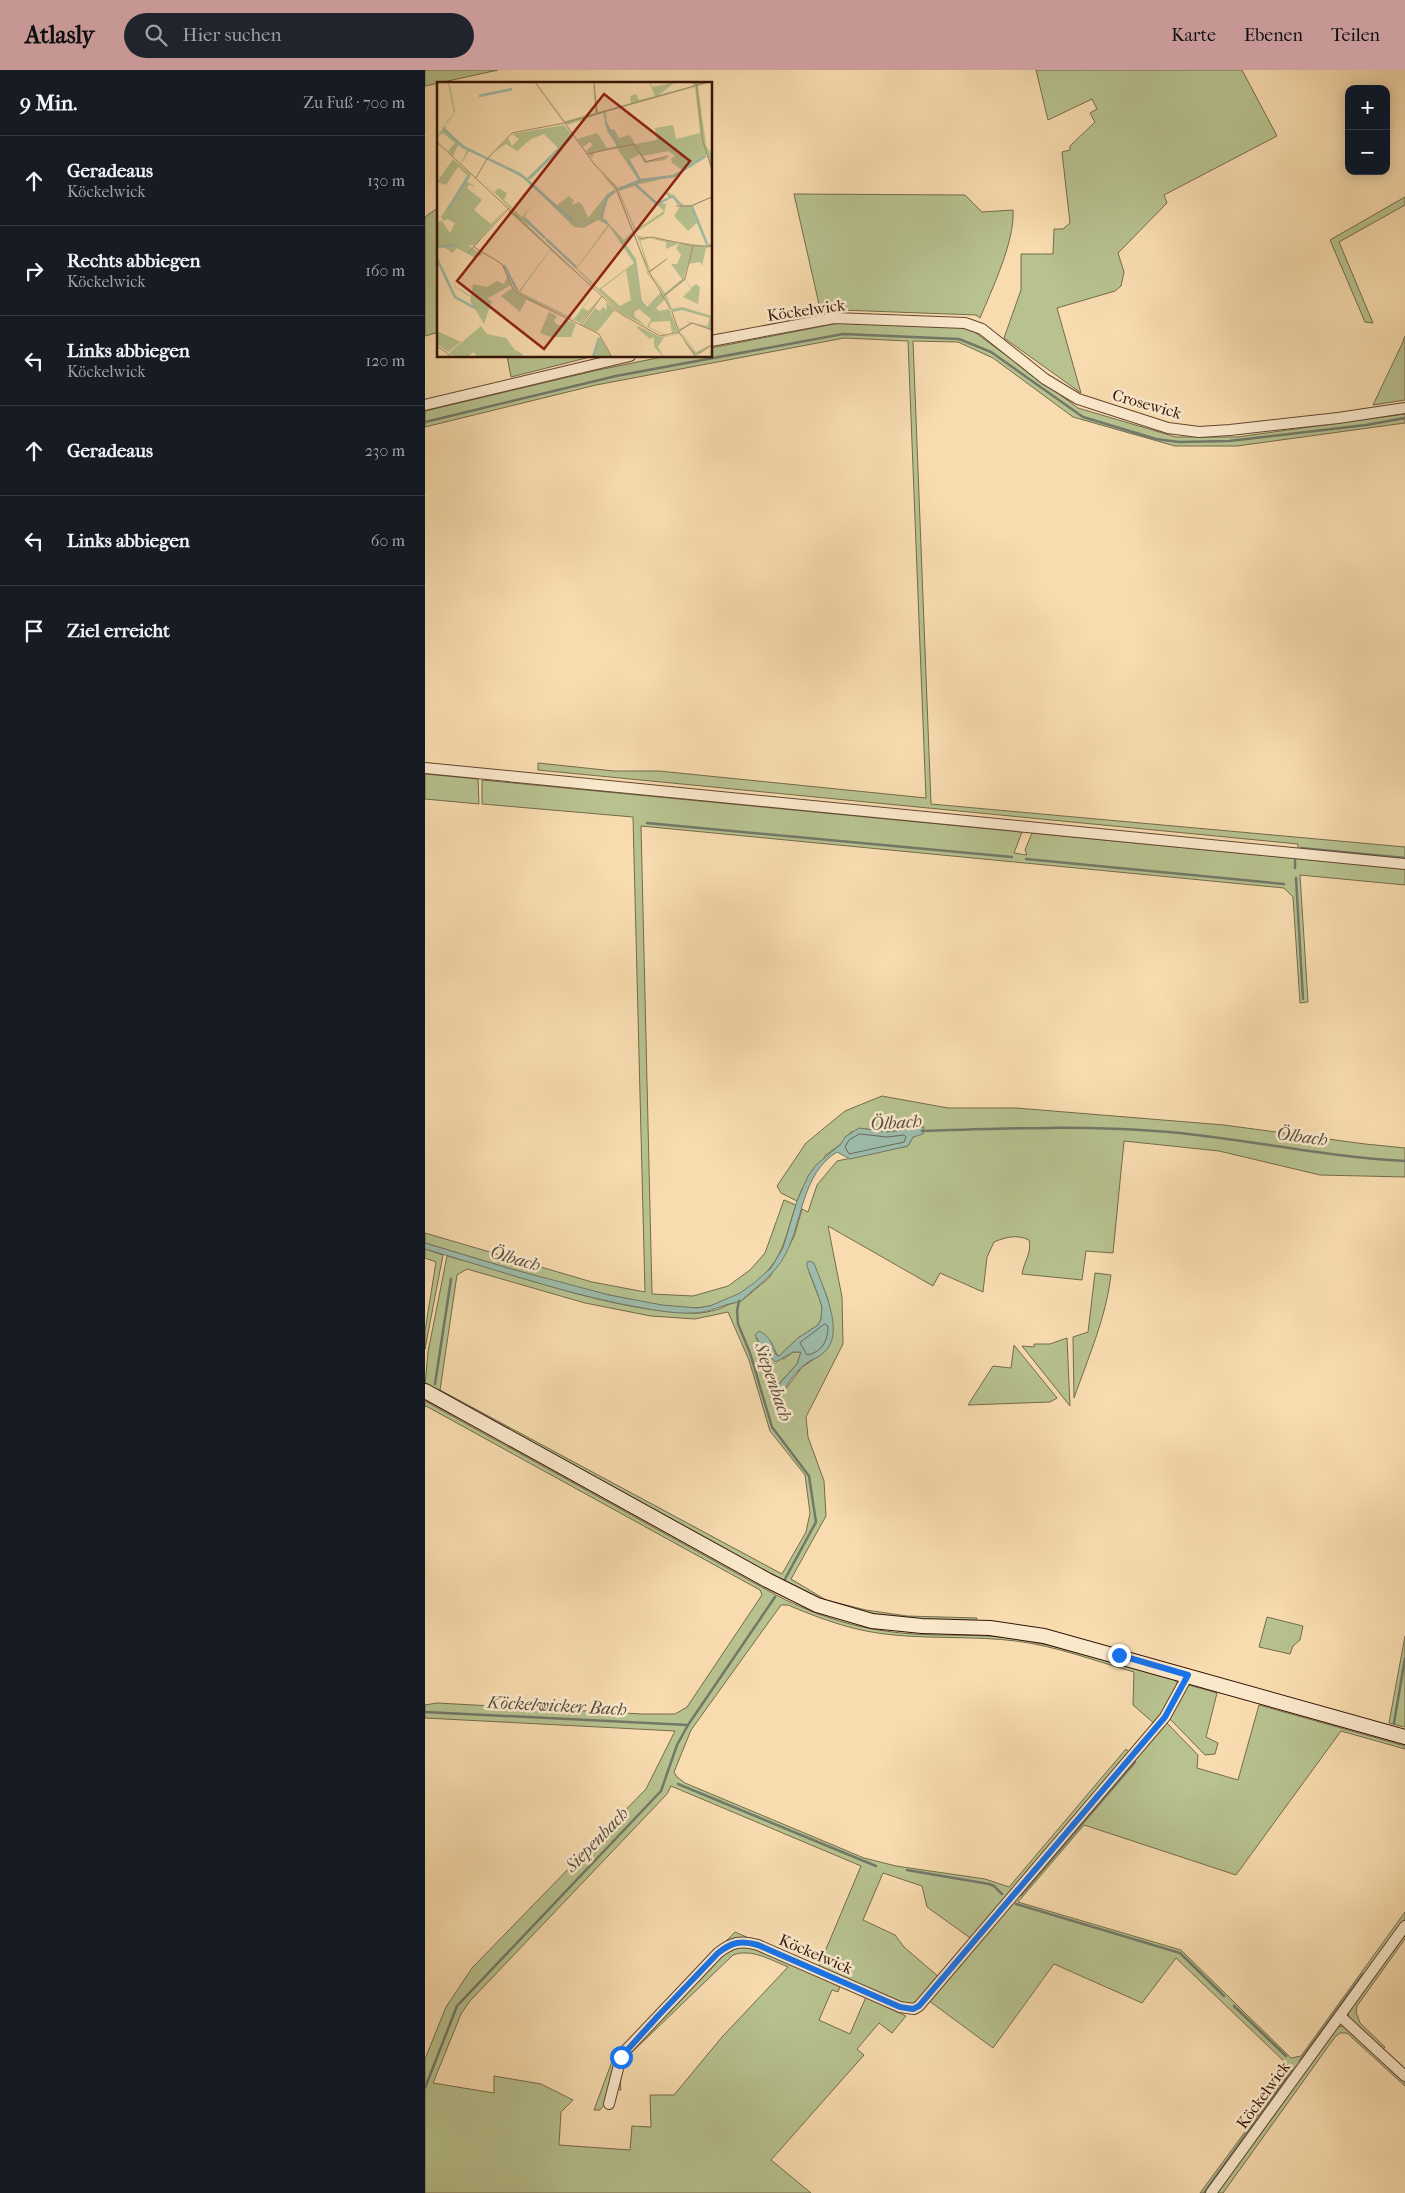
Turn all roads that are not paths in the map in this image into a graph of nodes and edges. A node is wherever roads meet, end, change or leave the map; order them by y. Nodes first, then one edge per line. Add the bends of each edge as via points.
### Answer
1 (965, 323) joint
2 (713, 341) edge
3 (622, 358) edge
4 (425, 405) edge
5 (1405, 408) edge
6 (425, 768) edge
7 (1405, 864) edge
8 (425, 1391) edge
9 (1188, 1675) junction
10 (1405, 1737) edge
11 (1405, 1926) edge
12 (1340, 2016) junction
13 (1405, 2076) edge
14 (609, 2104) dead end
15 (1211, 2193) edge

1 - 2 street, Köckelwick via 834,318
1 - 5 street, Crosewick via 982,329 1045,379 1078,400 1168,428 1199,432 1230,430
3 - 4 street
6 - 7 street
8 - 9 main road via 817,1605 872,1621 991,1628 1044,1636
9 - 10 main road
9 - 14 street, Köckelwick via 1165,1717 913,2009 900,2007 758,1945 737,1941 718,1953 626,2050 621,2057
11 - 12 street, Köckelwick
12 - 13 street
12 - 15 street, Köckelwick

